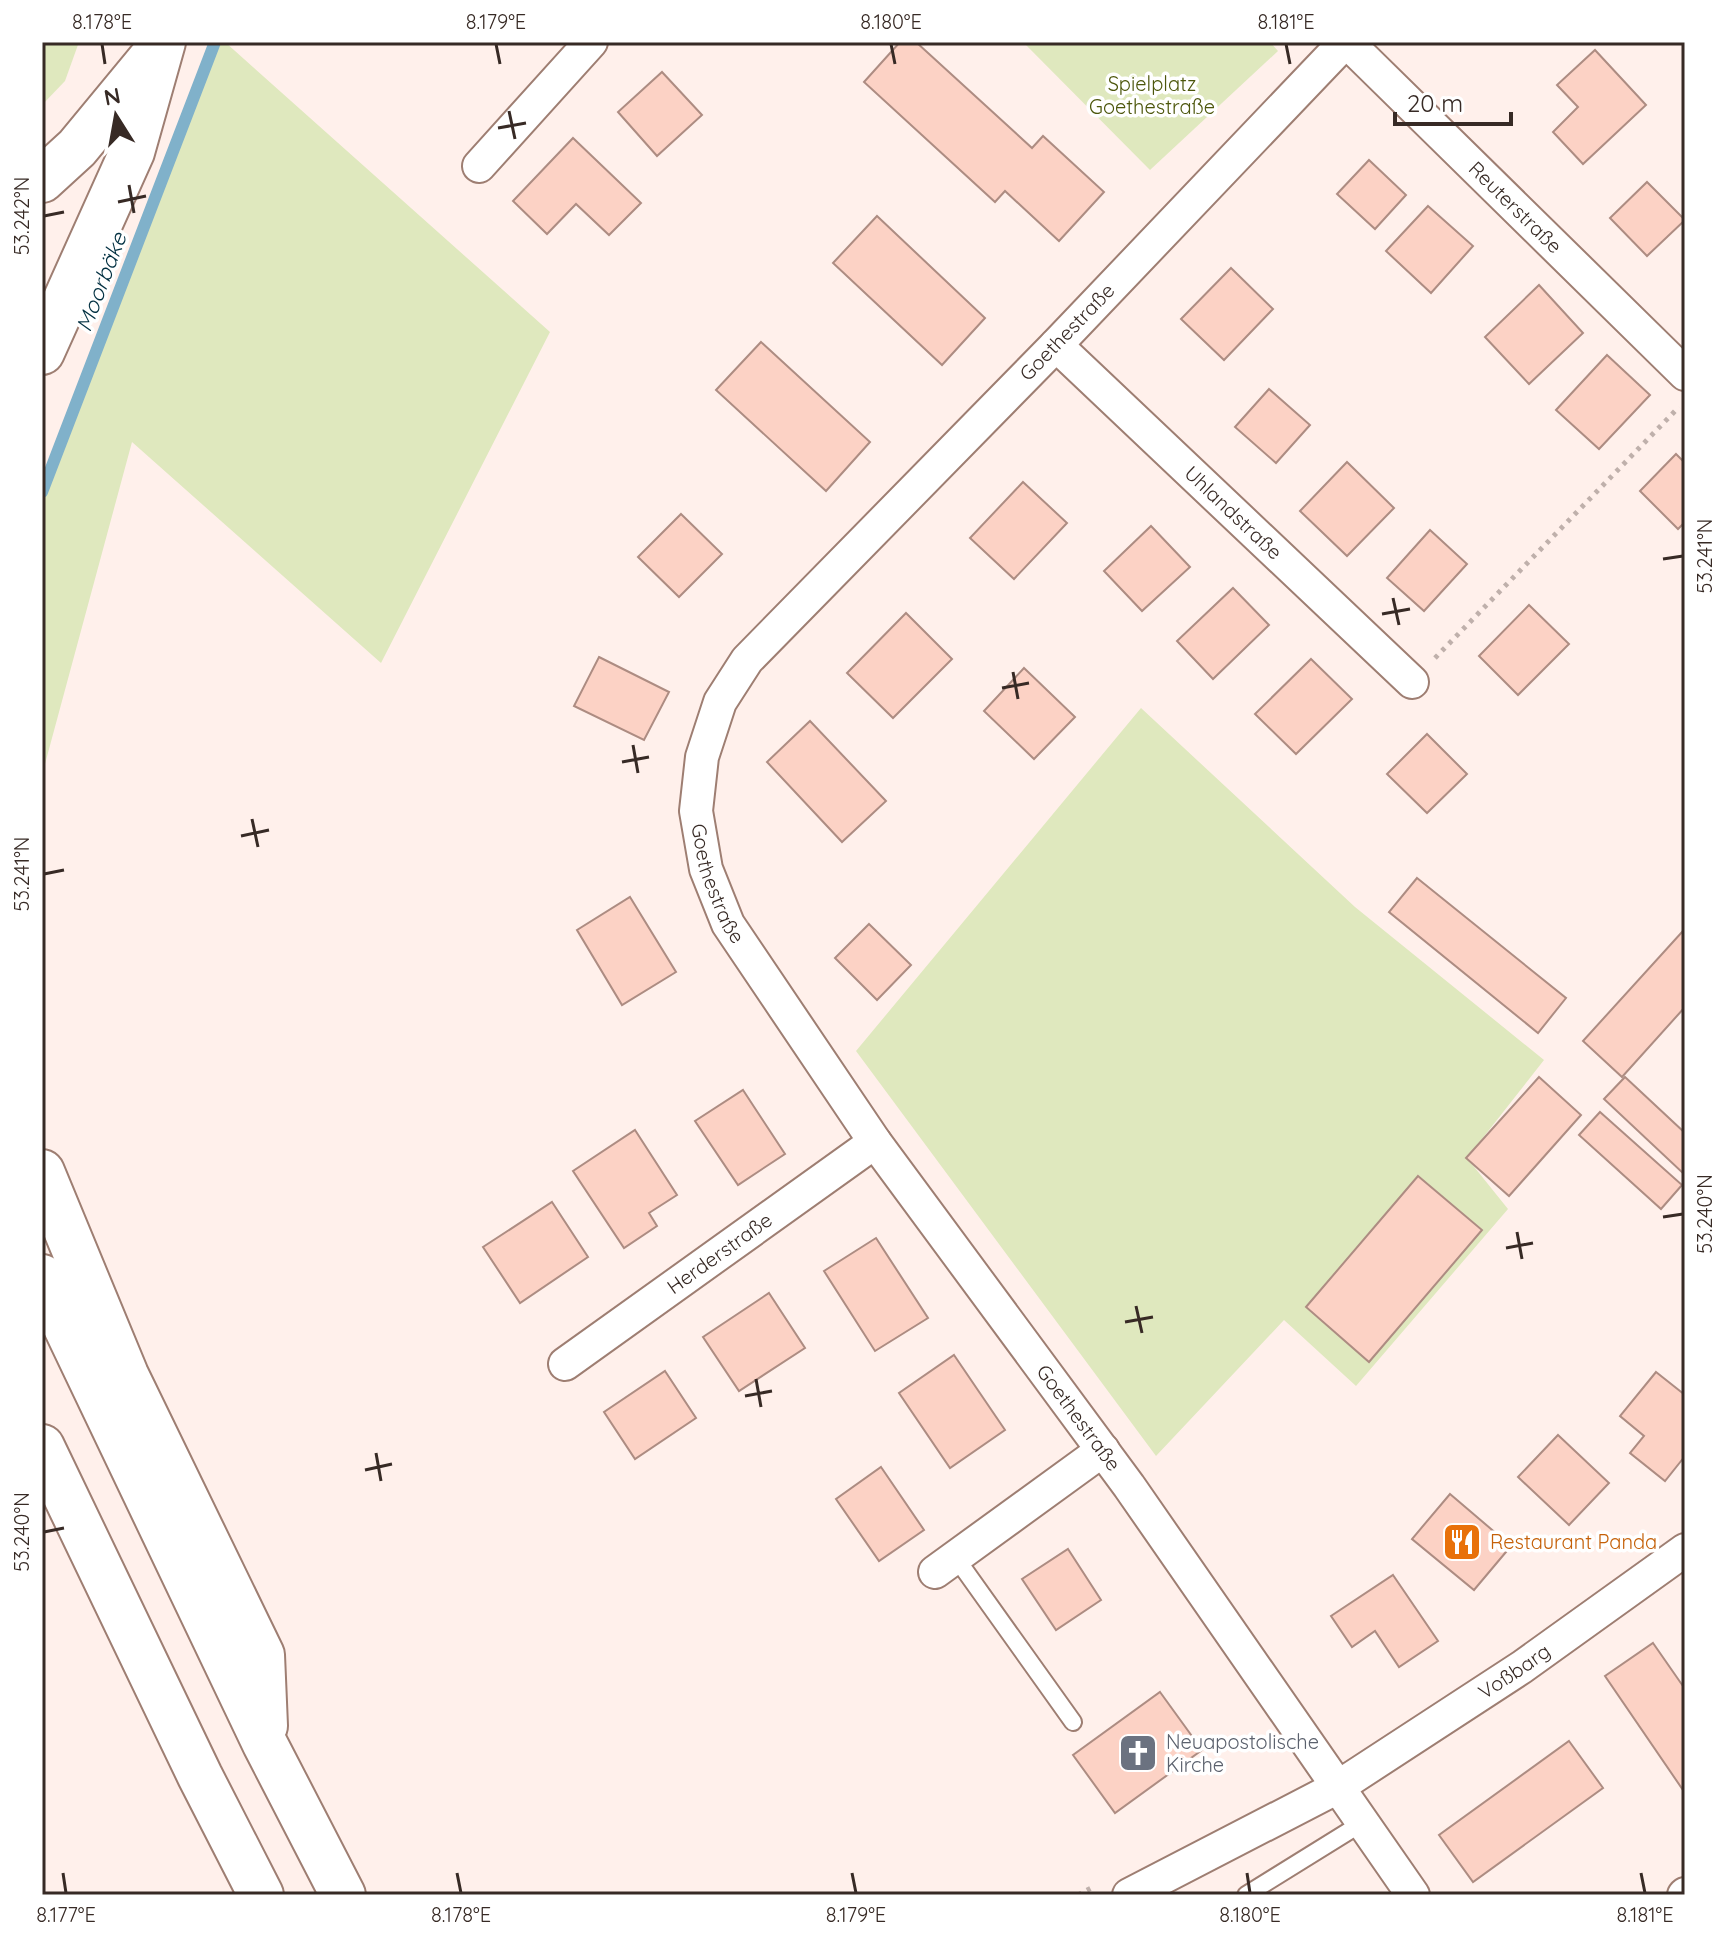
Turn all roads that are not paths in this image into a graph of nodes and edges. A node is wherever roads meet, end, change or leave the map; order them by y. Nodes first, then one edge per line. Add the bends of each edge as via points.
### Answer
1 (591, 42) edge
2 (1346, 42) edge
3 (162, 43) edge
4 (479, 166) dead end
5 (42, 180) edge
6 (1056, 345) junction
7 (42, 352) edge
8 (1685, 374) edge
9 (1412, 682) road end
10 (875, 1142) junction
11 (42, 1172) edge
12 (42, 1277) edge
13 (565, 1364) dead end
14 (42, 1447) edge
15 (1103, 1450) junction
16 (1685, 1550) edge
17 (946, 1565) joint
18 (1073, 1722) dead end
19 (265, 1744) junction
20 (1338, 1787) junction
21 (1362, 1823) junction
22 (261, 1895) edge
23 (343, 1895) edge
24 (1129, 1895) edge
25 (1246, 1895) edge
26 (1413, 1895) edge

1 - 4 street
2 - 6 street, Goethestraße
2 - 8 street, Reuterstraße
3 - 5 highway via 77,148
3 - 7 highway via 132,152
6 - 9 street, Uhlandstraße
6 - 10 street, Goethestraße via 747,660 720,702 702,757 696,811 706,869 728,924
10 - 13 street, Herderstraße
10 - 15 street, Goethestraße
11 - 19 highway via 126,1375 262,1655
12 - 19 highway
14 - 22 highway
15 - 17 street
15 - 20 street, Goethestraße
16 - 20 street, Voßbarg via 1522,1667
17 - 18 lane
19 - 23 highway
20 - 21 street, Goethestraße
20 - 24 street, Voßbarg
21 - 25 lane
21 - 26 street, Goethestraße

